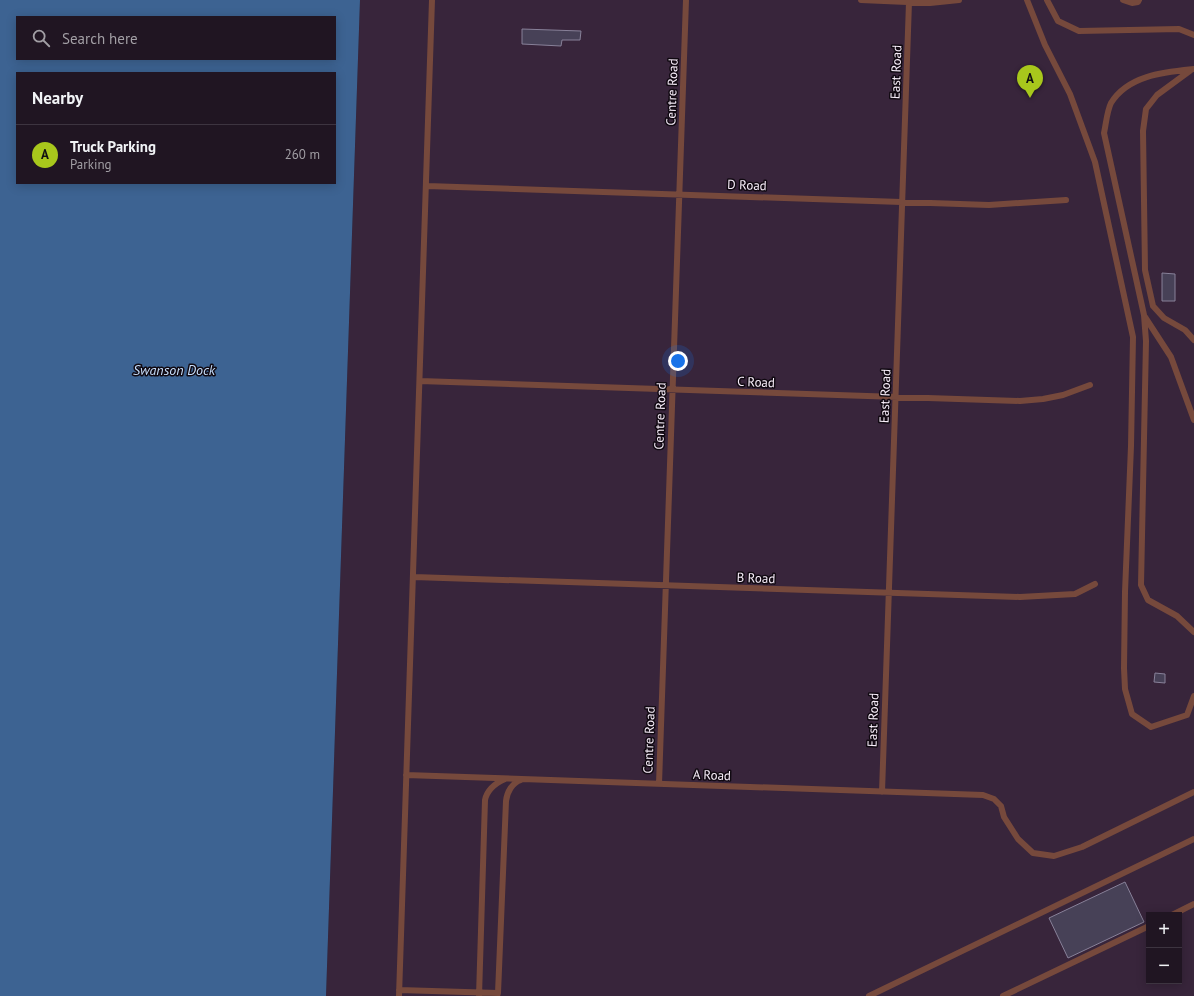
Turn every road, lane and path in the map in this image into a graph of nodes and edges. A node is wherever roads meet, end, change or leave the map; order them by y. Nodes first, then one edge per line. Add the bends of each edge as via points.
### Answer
1 (432, 0) edge
2 (686, 0) edge
3 (861, 0) edge
4 (959, 0) edge
5 (1027, 0) edge
6 (1047, 0) edge
7 (1123, 0) edge
8 (1139, 0) edge
9 (909, 2) junction
10 (1194, 35) edge
11 (1194, 69) edge
12 (427, 186) junction
13 (679, 194) junction
14 (1066, 200) dead end
15 (902, 202) junction
16 (1144, 315) junction
17 (1194, 340) edge
18 (420, 381) junction
19 (1090, 384) dead end
20 (672, 390) junction
21 (896, 397) junction
22 (1194, 420) edge
23 (414, 577) junction
24 (1095, 584) dead end
25 (666, 586) junction
26 (889, 593) junction
27 (1194, 632) edge
28 (1194, 696) edge
29 (406, 775) junction
30 (505, 779) junction
31 (524, 779) junction
32 (659, 784) junction
33 (882, 792) junction
34 (1194, 792) edge
35 (1194, 839) edge
36 (1194, 904) edge
37 (1178, 912) edge
38 (1146, 927) edge
39 (399, 993) edge
40 (479, 994) edge
41 (497, 995) edge
42 (869, 996) edge
43 (1003, 996) edge

1 - 12 lane
2 - 13 lane, Centre Road
3 - 9 lane
4 - 9 lane
5 - 28 lane via 1045,45 1070,94 1095,162 1133,337 1125,592 1125,689 1132,714 1151,727 1187,715
6 - 10 lane via 1058,21 1079,31 1180,29
7 - 8 lane via 1132,4
9 - 15 lane, East Road
11 - 16 lane via 1166,72 1140,79 1120,90 1110,104 1104,133
11 - 17 lane via 1157,95 1146,109 1142,131 1145,270 1153,306 1164,318 1185,330
12 - 13 lane, D Road
12 - 18 lane
13 - 15 lane, D Road
13 - 20 lane, Centre Road
14 - 15 lane, D Road via 989,205
15 - 21 lane, East Road
16 - 22 lane via 1171,357
16 - 27 lane via 1146,342 1141,585 1148,600 1177,616
18 - 20 lane, C Road
18 - 23 lane
19 - 21 lane, C Road via 1063,395 1020,401
20 - 21 lane, C Road
20 - 25 lane, Centre Road
21 - 26 lane, East Road
23 - 25 lane, B Road
23 - 29 lane
24 - 26 lane, B Road via 1074,594 1048,596
25 - 26 lane, B Road
25 - 32 lane, Centre Road
26 - 33 lane, East Road
29 - 30 lane, A Road
29 - 39 lane
30 - 31 lane, A Road
30 - 40 lane via 490,789 485,800
31 - 32 lane, A Road
31 - 41 lane via 511,788 506,801
32 - 33 lane, A Road
33 - 34 lane, A Road via 983,795 994,799 1001,806 1004,817 1018,839 1033,853 1054,856 1082,847
35 - 42 lane
36 - 37 lane
38 - 43 lane
39 - 40 lane
40 - 41 lane

